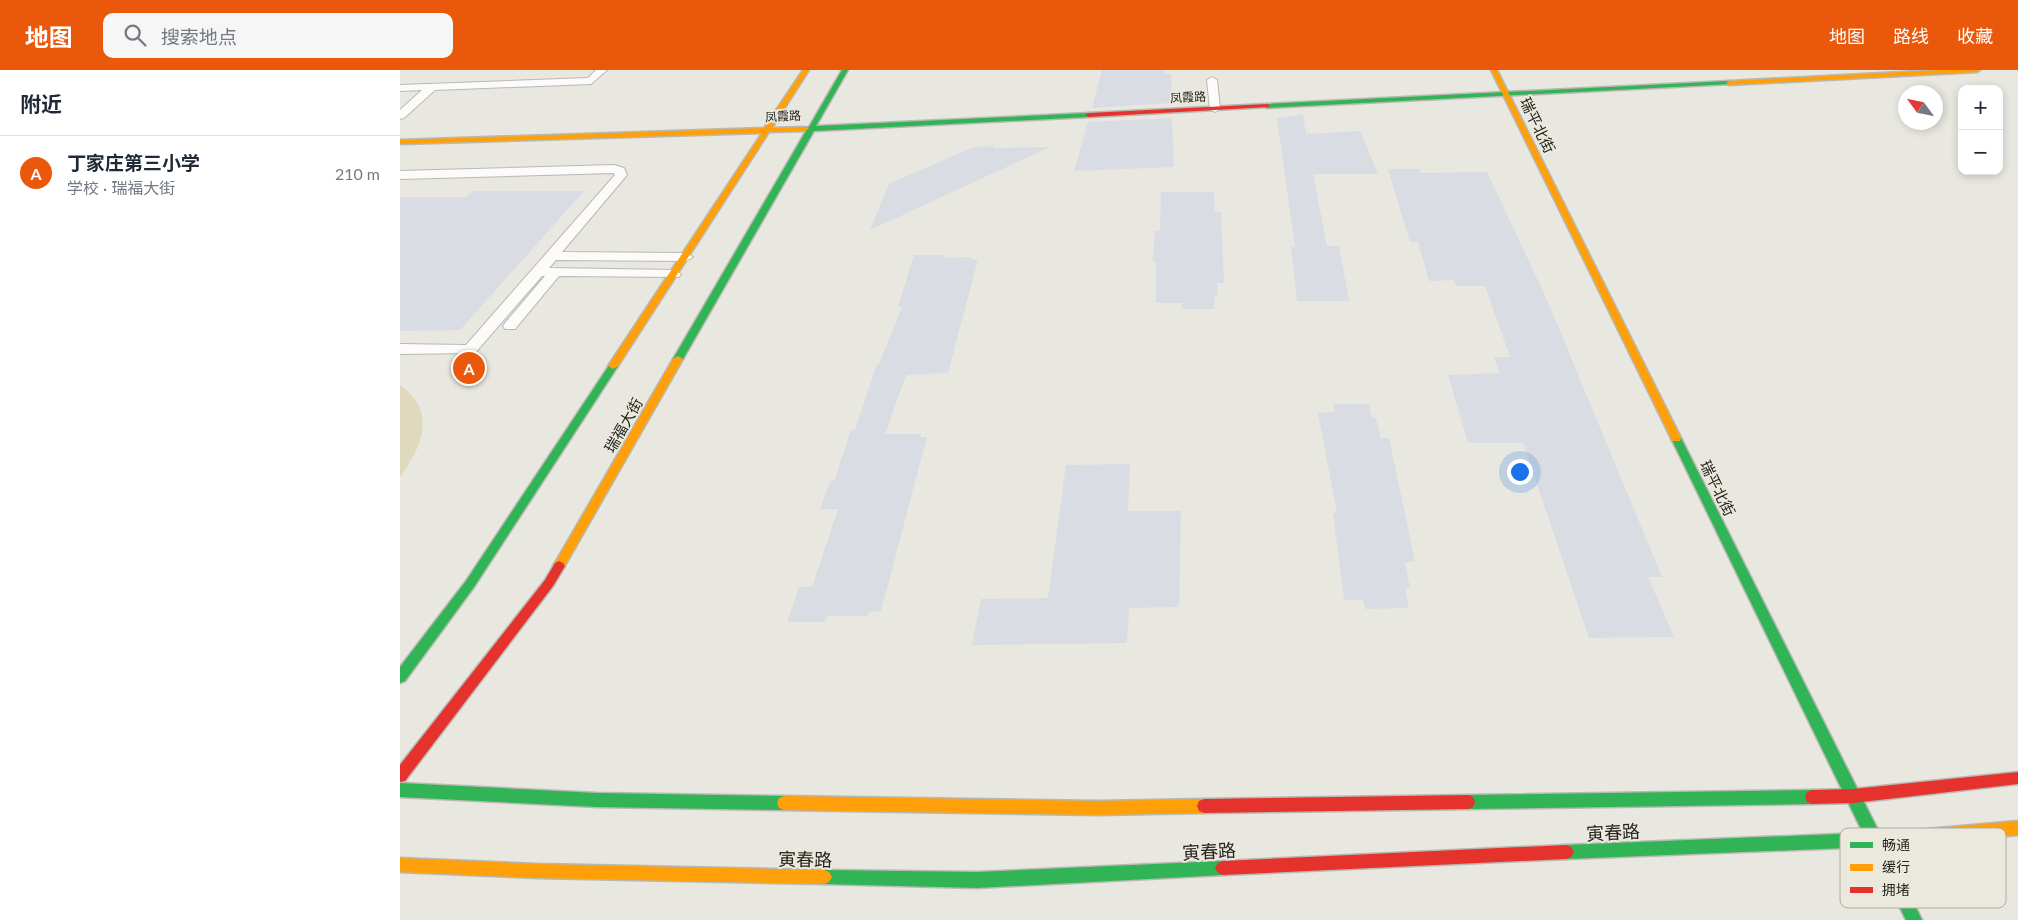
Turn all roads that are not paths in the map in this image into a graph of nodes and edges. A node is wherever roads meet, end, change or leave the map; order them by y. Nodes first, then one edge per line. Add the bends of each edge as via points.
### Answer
1 (602, 70) edge
2 (806, 70) edge
3 (844, 70) edge
4 (1494, 70) edge
5 (1977, 70) edge
6 (500, 74) dead end
7 (1212, 75) edge
8 (469, 86) junction
9 (432, 87) junction
10 (402, 89) edge
11 (1507, 95) junction
12 (1215, 110) junction
13 (400, 116) edge
14 (811, 129) junction
15 (768, 131) junction
16 (400, 142) edge
17 (400, 175) edge
18 (552, 256) junction
19 (686, 257) junction
20 (538, 272) junction
21 (554, 273) junction
22 (674, 274) junction
23 (510, 326) dead end
24 (400, 349) edge
25 (400, 677) edge
26 (400, 776) edge
27 (2018, 778) edge
28 (400, 790) edge
29 (1853, 796) junction
30 (1869, 828) edge
31 (1840, 841) edge
32 (400, 865) edge
33 (1908, 908) edge
34 (1914, 920) edge

1 - 8 lane via 590,81
2 - 15 street
3 - 14 street, 瑞福大街
4 - 11 street, 瑞平北街
5 - 11 street, 凤霞路
6 - 8 lane via 480,74
7 - 12 lane
8 - 9 lane
9 - 10 lane
9 - 13 lane
11 - 12 street, 凤霞路
11 - 29 street, 瑞平北街
12 - 14 street, 凤霞路
14 - 15 street, 凤霞路
14 - 26 street, 瑞福大街 via 549,583
15 - 16 street, 凤霞路
15 - 19 street
17 - 18 lane via 607,168 620,171 621,175
18 - 19 lane
18 - 20 lane
19 - 22 street
20 - 21 lane
20 - 24 lane via 470,350
21 - 22 lane
21 - 23 lane
22 - 25 street via 470,584
27 - 29 street, 寅春路
28 - 29 street, 寅春路 via 597,800 1098,808
29 - 30 street, 瑞平北街
31 - 32 street, 寅春路 via 977,880
33 - 34 street, 瑞平北街

